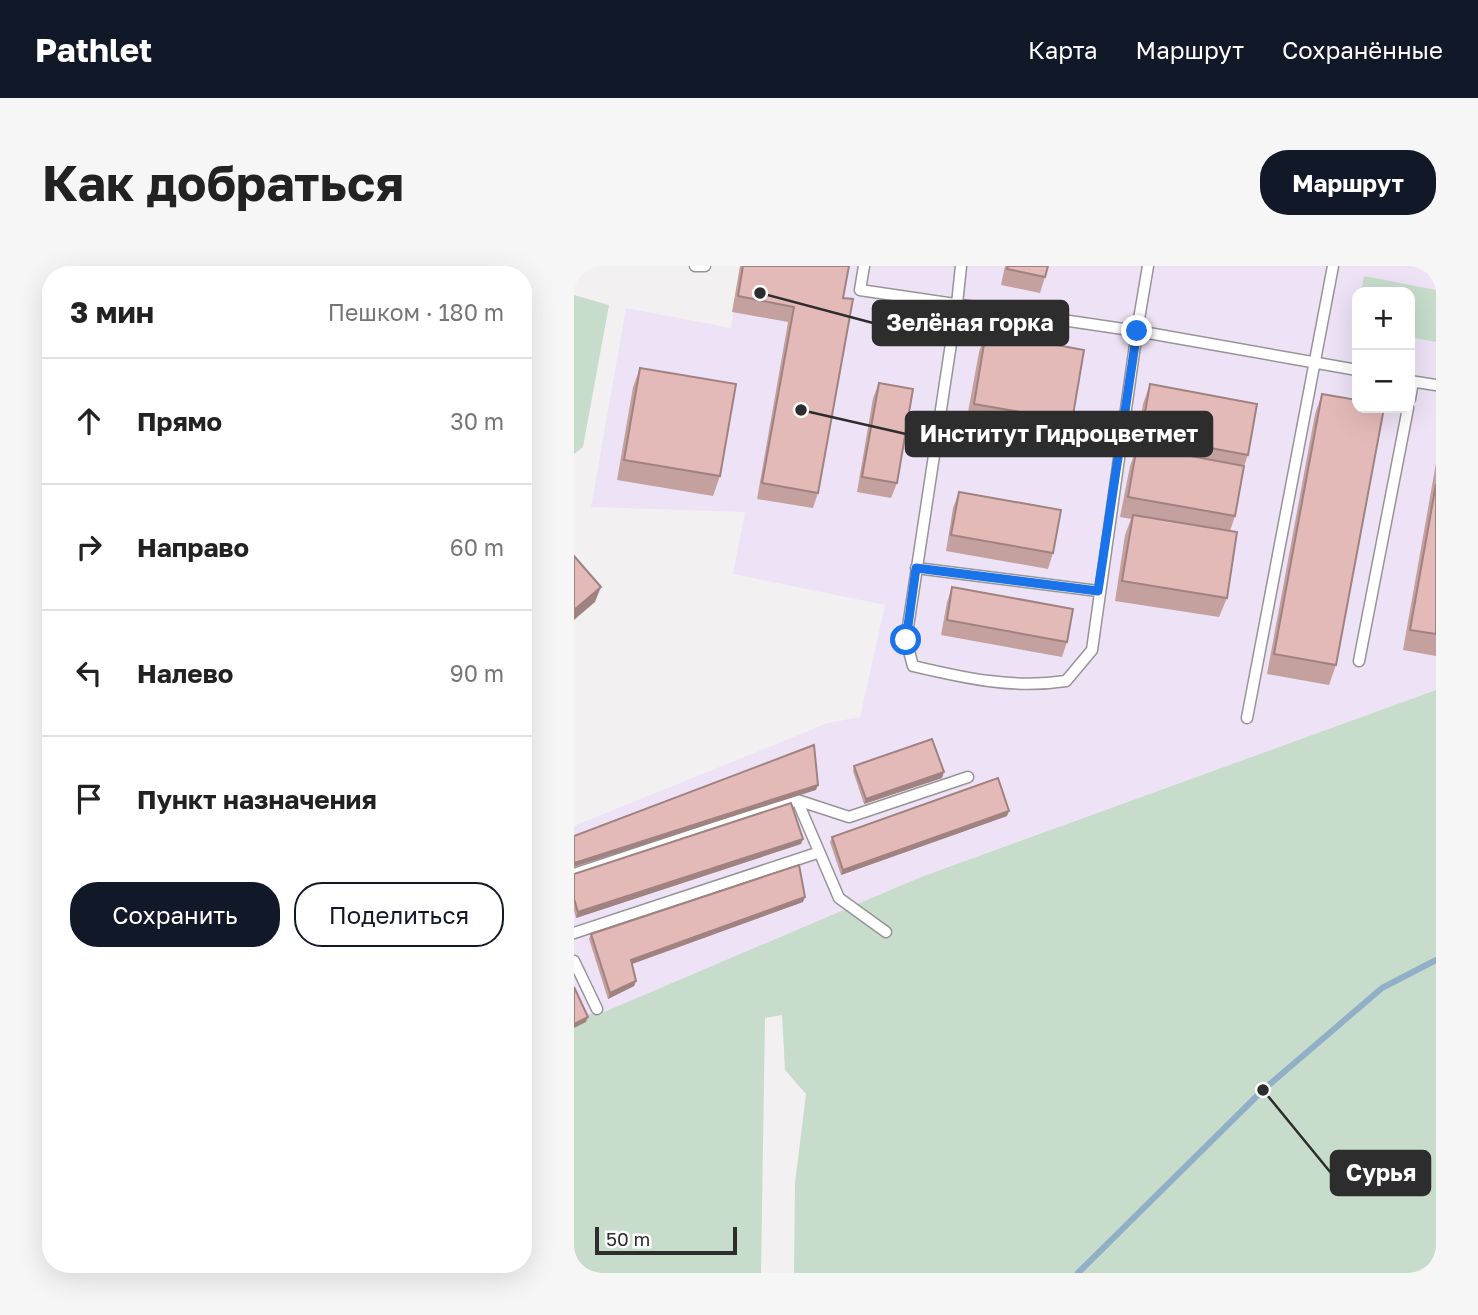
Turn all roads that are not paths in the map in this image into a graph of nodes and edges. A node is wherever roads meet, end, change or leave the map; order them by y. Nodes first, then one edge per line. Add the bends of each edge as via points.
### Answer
1 (695, 266) edge
2 (705, 266) edge
3 (864, 266) edge
4 (961, 266) edge
5 (1148, 266) edge
6 (1333, 266) edge
7 (957, 304) junction
8 (1137, 331) junction
9 (1316, 362) junction
10 (1352, 369) edge
11 (1415, 382) edge
12 (1436, 385) edge
13 (1407, 413) edge
14 (916, 568) junction
15 (1098, 591) junction
16 (1359, 661) dead end
17 (1247, 718) dead end
18 (968, 777) dead end
19 (797, 800) junction
20 (817, 853) junction
21 (574, 874) edge
22 (886, 932) dead end
23 (574, 933) edge
24 (574, 961) edge
25 (597, 1009) dead end

1 - 2 lane
3 - 7 lane via 860,290
4 - 7 lane
5 - 8 lane
6 - 9 lane
7 - 8 lane
7 - 14 lane
8 - 9 lane
8 - 15 lane
9 - 10 lane
9 - 17 lane
11 - 12 lane
13 - 16 lane
14 - 15 lane
14 - 15 lane via 906,640 913,666 978,680 1035,686 1066,681 1092,650
18 - 19 lane via 849,817
19 - 20 lane
19 - 21 lane
20 - 22 lane via 839,898
20 - 23 lane
24 - 25 lane

